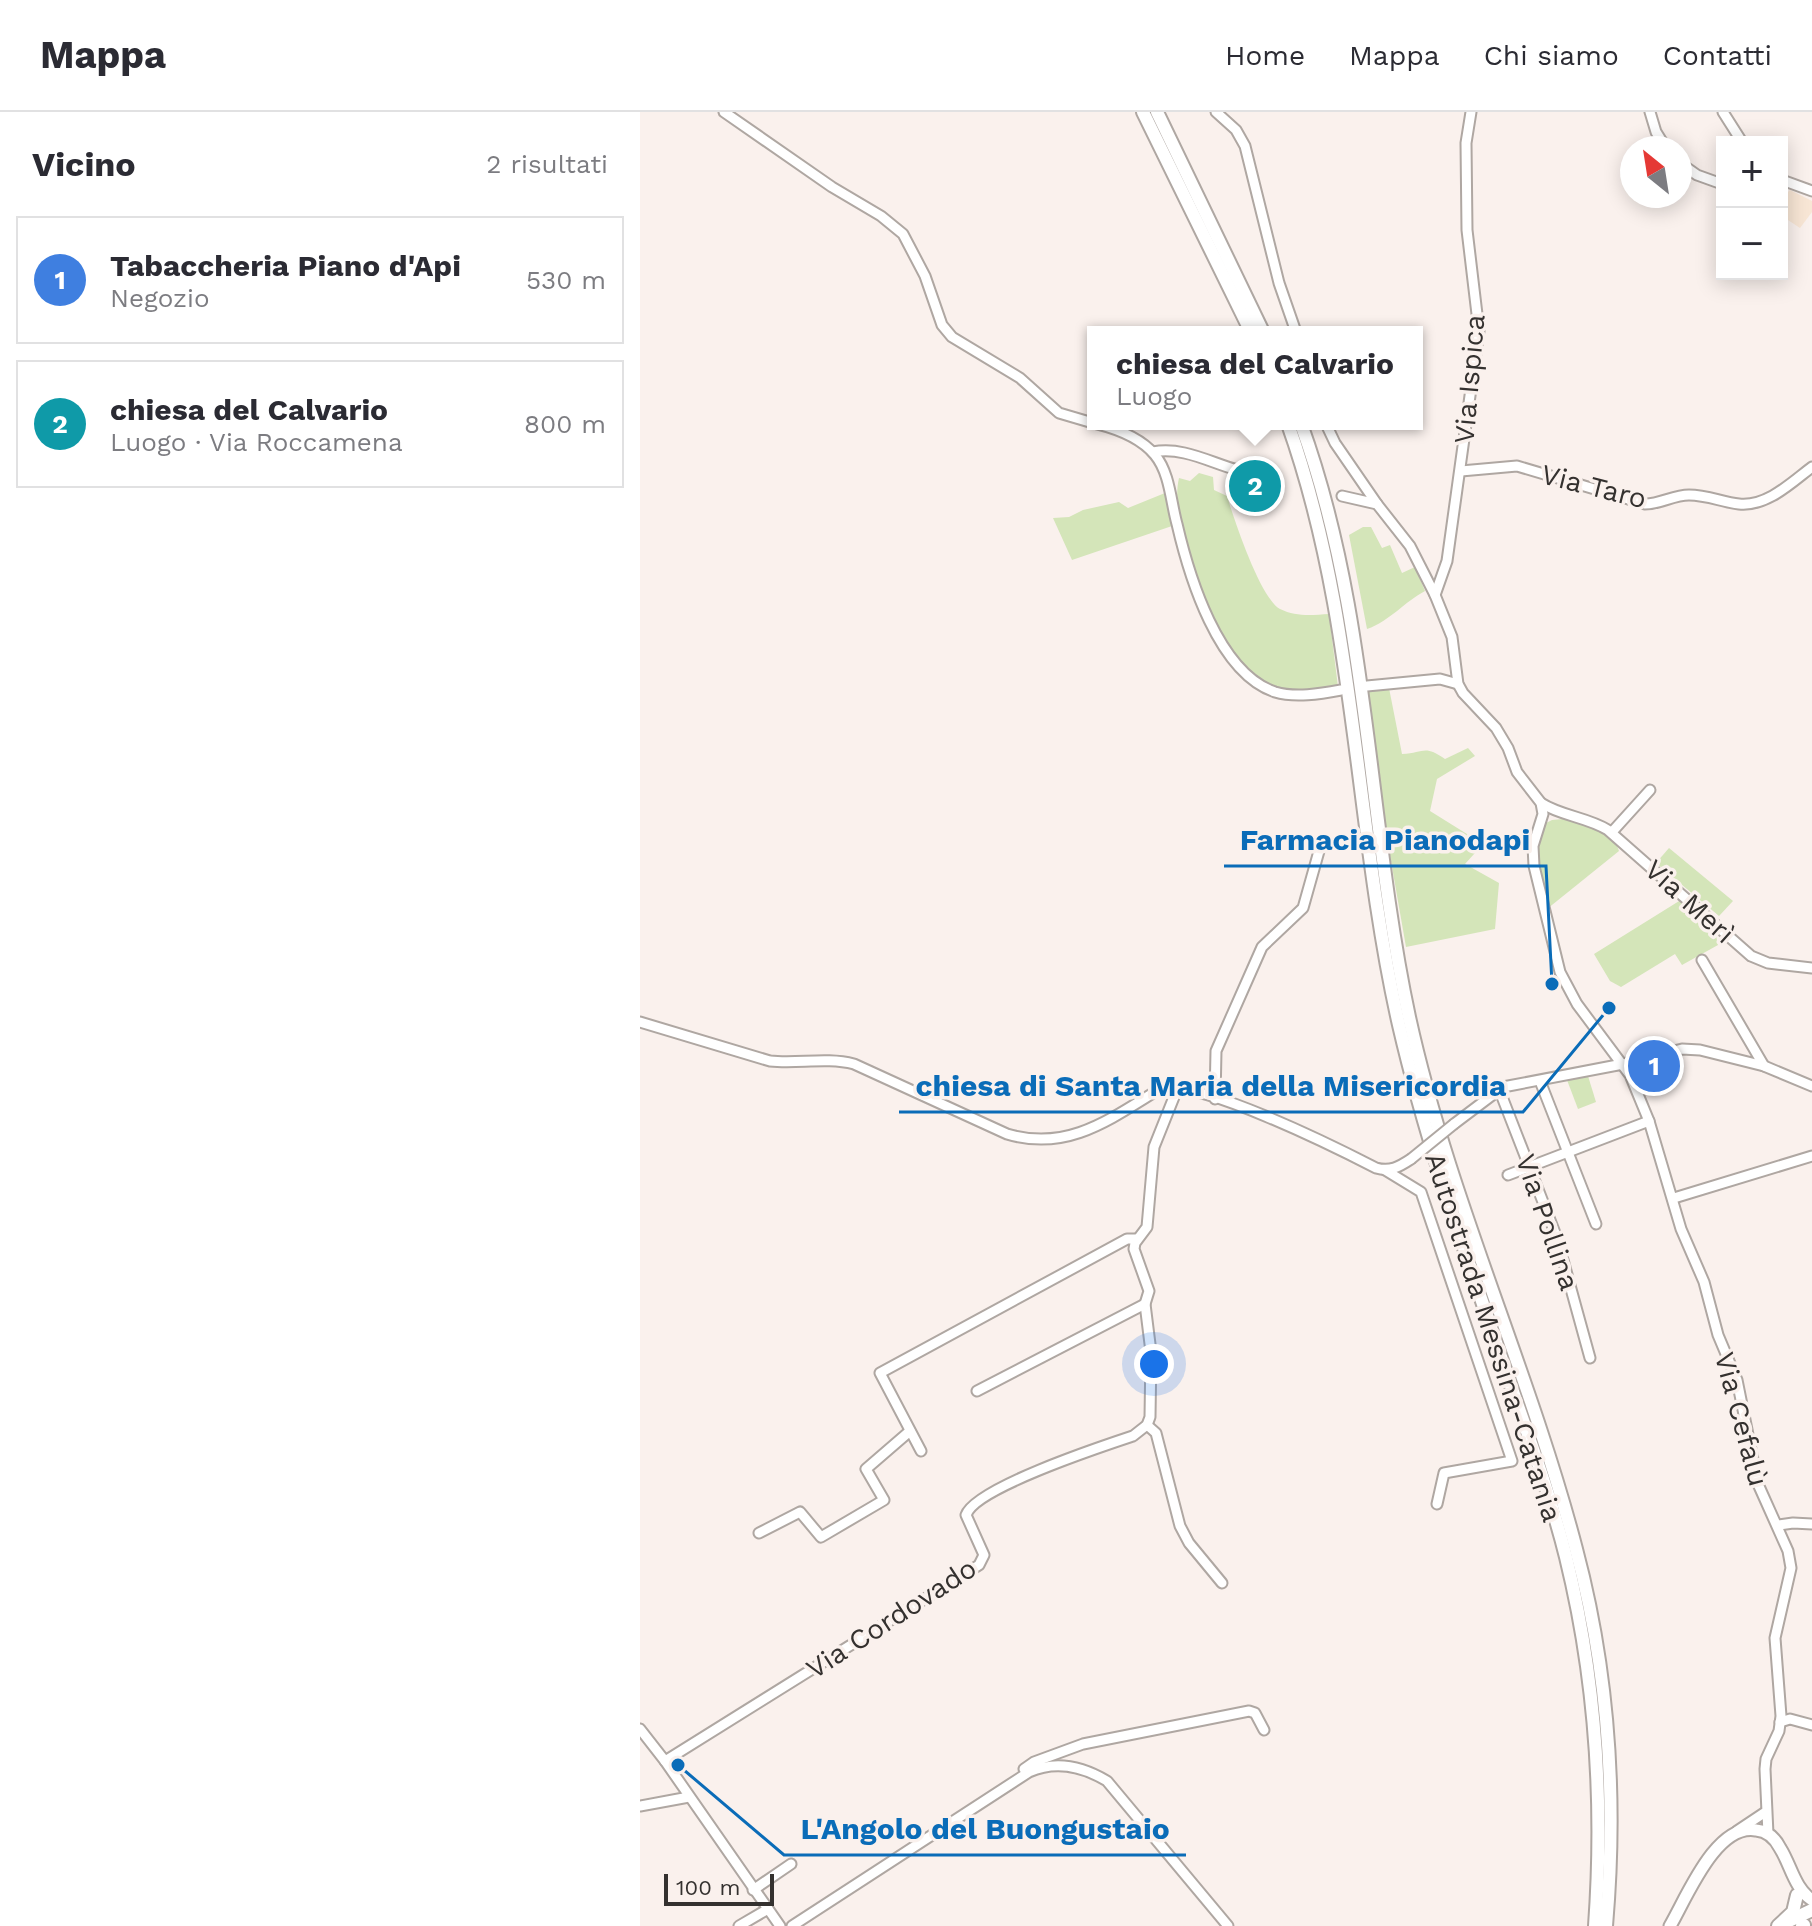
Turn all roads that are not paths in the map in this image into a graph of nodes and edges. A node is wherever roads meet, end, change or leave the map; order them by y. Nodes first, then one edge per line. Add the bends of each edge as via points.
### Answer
1 (724, 112) edge
2 (1143, 112) edge
3 (1157, 112) edge
4 (1216, 112) edge
5 (1471, 112) edge
6 (1650, 112) edge
7 (1723, 112) edge
8 (1658, 136) edge
9 (1738, 136) edge
10 (1692, 171) edge
11 (1716, 182) edge
12 (1788, 182) edge
13 (1812, 191) edge
14 (1248, 326) edge
15 (1260, 326) edge
16 (1294, 326) edge
17 (1087, 422) edge
18 (1119, 430) edge
19 (1290, 430) edge
20 (1303, 430) edge
21 (1329, 430) edge
22 (1153, 452) junction
23 (1812, 467) edge
24 (1461, 471) junction
25 (1260, 474) dead end
26 (1342, 496) dead end
27 (1377, 504) junction
28 (1435, 595) junction
29 (1455, 670) junction
30 (1440, 679) junction
31 (1458, 684) junction
32 (1367, 686) dead end
33 (1341, 690) dead end
34 (1650, 790) dead end
35 (1541, 803) junction
36 (1559, 812) junction
37 (1574, 815) junction
38 (1542, 818) junction
39 (1612, 832) junction
40 (1321, 844) dead end
41 (1702, 960) dead end
42 (1812, 968) edge
43 (642, 1027) edge
44 (1623, 1064) junction
45 (1764, 1066) junction
46 (1540, 1081) junction
47 (1812, 1086) edge
48 (1178, 1087) junction
49 (1499, 1089) junction
50 (1215, 1099) junction
51 (1649, 1121) junction
52 (1569, 1152) junction
53 (1812, 1156) edge
54 (1530, 1167) junction
55 (1385, 1170) junction
56 (1508, 1175) dead end
57 (1674, 1198) junction
58 (1596, 1224) dead end
59 (1137, 1239) junction
60 (1145, 1304) junction
61 (1590, 1358) dead end
62 (977, 1391) dead end
63 (1147, 1425) junction
64 (910, 1431) junction
65 (921, 1451) dead end
66 (1437, 1504) dead end
67 (1812, 1524) edge
68 (1779, 1525) junction
69 (759, 1533) dead end
70 (1222, 1583) dead end
71 (1780, 1722) junction
72 (1812, 1725) edge
73 (640, 1729) edge
74 (1264, 1730) dead end
75 (665, 1761) junction
76 (1016, 1780) junction
77 (689, 1797) junction
78 (640, 1806) edge
79 (1765, 1808) junction
80 (1764, 1832) junction
81 (1732, 1834) junction
82 (791, 1864) dead end
83 (1790, 1868) junction
84 (753, 1890) junction
85 (1796, 1890) junction
86 (1812, 1900) edge
87 (768, 1909) junction
88 (1807, 1919) edge
89 (739, 1926) edge
90 (780, 1926) edge
91 (792, 1926) edge
92 (1228, 1926) edge
93 (1595, 1926) edge
94 (1606, 1926) edge
95 (1670, 1926) edge
96 (1778, 1926) edge

1 - 17 street via 903,234 952,337 1020,378 1059,413
2 - 14 highway
3 - 15 highway
4 - 16 street via 1245,146
5 - 24 street, Via Ispica via 1467,230 1479,331
6 - 8 street
7 - 9 street
10 - 11 street
12 - 13 street
18 - 22 street
19 - 93 highway, Autostrada Messina-Catania via 1334,595 1384,947 1412,1081 1545,1485 1579,1616 1597,1746
20 - 94 highway, Autostrada Messina-Catania via 1346,592 1397,958 1423,1077 1556,1481 1588,1600 1609,1745
21 - 27 street
22 - 25 street via 1186,453
22 - 33 street via 1164,472 1197,592 1234,662 1272,691 1296,695
23 - 24 street, Via Taro via 1774,495 1750,504 1692,495 1645,504 1517,466
24 - 28 street, Via Ispica via 1447,561
26 - 27 street
27 - 28 street via 1410,546
28 - 29 street via 1452,637
29 - 30 street
29 - 31 street
30 - 31 street
30 - 32 street
31 - 35 street via 1496,728 1517,772
34 - 39 street
35 - 36 street
35 - 38 street
36 - 37 street, Via Merì
36 - 38 street
37 - 38 street
37 - 39 street, Via Merì
38 - 44 street via 1533,846 1534,866 1560,972 1577,1004
39 - 42 street, Via Merì via 1758,960
40 - 50 street via 1303,908 1262,947 1216,1051
41 - 45 street
43 - 48 street via 770,1061 854,1064 1024,1139 1091,1130 1158,1090
44 - 45 street via 1682,1049
44 - 46 street
44 - 51 street, Via Cefalù
45 - 47 street
46 - 49 street
46 - 52 street
48 - 50 street
48 - 59 street via 1154,1147 1147,1227
49 - 54 street, Via Pollina
49 - 55 street, bridge via 1411,1159
50 - 55 street
51 - 52 street
51 - 57 street, Via Cefalù
52 - 54 street
52 - 58 street
53 - 57 street
54 - 56 street
54 - 61 street, Via Pollina via 1557,1238
55 - 66 street via 1421,1192 1512,1461 1444,1473
57 - 68 street, Via Cefalù via 1741,1393 1758,1484
59 - 60 street via 1134,1249 1149,1291
59 - 64 street via 1127,1239 880,1373
60 - 62 street
60 - 63 street via 1151,1352
63 - 70 street via 1156,1433 1180,1526
63 - 75 street, Via Cordovado via 1133,1436 1001,1487 973,1504 966,1515 984,1555 979,1565
64 - 65 street
64 - 69 street via 866,1469 884,1500 821,1537 800,1512
67 - 68 street
68 - 71 street, Via Cefalù via 1791,1568 1775,1638
71 - 72 street
71 - 79 street, Via Cefalù via 1766,1759
73 - 75 street
74 - 76 street via 1249,1711 1083,1744 1034,1762 1016,1774
75 - 77 street
76 - 91 street
76 - 92 street via 1050,1765 1079,1768 1107,1781
77 - 78 street
77 - 84 street
79 - 80 street, Via Cefalù
79 - 81 street
80 - 81 main road
80 - 83 main road via 1782,1849
81 - 95 main road via 1714,1851
82 - 84 street
83 - 85 main road
83 - 86 main road
84 - 87 street
85 - 88 main road
85 - 96 highway via 1793,1912
87 - 89 street
87 - 90 street
88 - 96 highway

